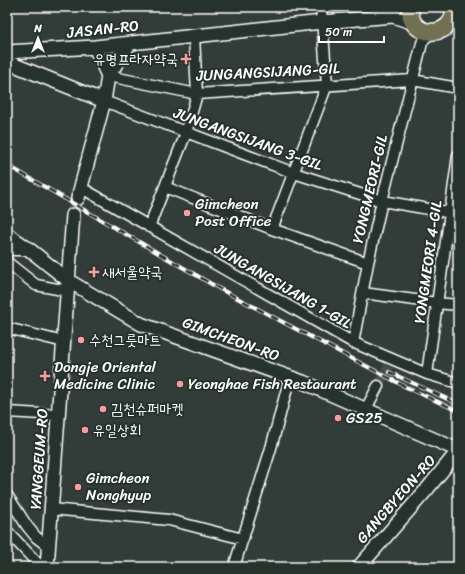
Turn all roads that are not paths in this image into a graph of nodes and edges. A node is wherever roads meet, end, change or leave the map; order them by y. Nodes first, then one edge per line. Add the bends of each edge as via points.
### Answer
1 (320, 7) edge
2 (410, 7) edge
3 (454, 7) edge
4 (393, 16) junction
5 (455, 17) edge
6 (322, 22) junction
7 (422, 32) junction
8 (194, 36) junction
9 (130, 42) junction
10 (95, 47) junction
11 (7, 52) edge
12 (7, 62) edge
13 (108, 76) junction
14 (412, 80) junction
15 (327, 85) junction
16 (458, 88) edge
17 (197, 94) junction
18 (104, 101) junction
19 (186, 133) junction
20 (458, 155) edge
21 (294, 173) junction
22 (165, 187) junction
23 (79, 193) joint
24 (382, 201) junction
25 (73, 214) tunnel mouth
26 (454, 214) edge
27 (149, 227) junction
28 (272, 229) junction
29 (7, 234) edge
30 (7, 250) edge
31 (30, 250) junction
32 (7, 262) edge
33 (368, 263) junction
34 (68, 286) junction
35 (363, 293) junction
36 (437, 303) junction
37 (458, 305) edge
38 (7, 328) edge
39 (64, 342) junction
40 (353, 343) junction
41 (427, 374) junction
42 (290, 377) junction
43 (458, 384) edge
44 (378, 386) tunnel mouth
45 (366, 410) junction
46 (7, 412) edge
47 (59, 415) junction
48 (458, 450) edge
49 (7, 495) edge
50 (51, 509) junction
51 (7, 531) edge
52 (243, 539) junction
53 (49, 547) junction
54 (41, 567) edge
55 (47, 567) edge
56 (234, 567) edge
57 (359, 567) edge

1 - 6 street
2 - 4 street
2 - 7 main road via 411,16
3 - 5 main road
4 - 6 street, JASAN-RO
4 - 7 street
5 - 7 main road via 439,31
6 - 8 street, JASAN-RO
6 - 15 street
7 - 14 street, YONGMEORI-GIL
8 - 9 street, JASAN-RO
8 - 17 street
9 - 10 street, JASAN-RO
9 - 13 street
10 - 11 street, JASAN-RO
10 - 13 street
12 - 18 street
13 - 17 street, JUNGANGSIJANG-GIL
13 - 18 street
14 - 15 street, JUNGANGSIJANG-GIL
14 - 16 street, JUNGANGSIJANG-GIL
14 - 24 street, YONGMEORI-GIL
15 - 17 street, JUNGANGSIJANG-GIL
15 - 21 street
17 - 19 street
18 - 19 street, JUNGANGSIJANG 3-GIL
18 - 23 street
19 - 21 street, JUNGANGSIJANG 3-GIL
19 - 22 street
20 - 26 street, YONGMEORI 4-GIL
21 - 24 street, JUNGANGSIJANG 3-GIL
21 - 28 street
22 - 27 street
22 - 28 street
23 - 27 street, JUNGANGSIJANG 1-GIL
24 - 26 street, JUNGANGSIJANG 3-GIL
24 - 33 street, YONGMEORI-GIL
25 - 34 street
26 - 36 street, YONGMEORI 4-GIL
27 - 40 street, JUNGANGSIJANG 1-GIL
28 - 33 street
29 - 31 street, GIMCHEON-RO
30 - 31 street
31 - 34 street, GIMCHEON-RO
32 - 34 street via 36,284
33 - 35 street, YONGMEORI-GIL
34 - 39 street, YANGGEUM-RO
34 - 42 street, GIMCHEON-RO via 140,324
35 - 36 street
35 - 40 street, YONGMEORI-GIL
36 - 37 street
36 - 41 street, YONGMEORI 4-GIL
38 - 39 street
39 - 47 street, YANGGEUM-RO
40 - 41 street, JUNGANGSIJANG 1-GIL via 390,362
41 - 43 street, JUNGANGSIJANG 1-GIL
42 - 45 street, GIMCHEON-RO
42 - 52 street
44 - 45 street
45 - 48 street, GIMCHEON-RO
46 - 47 street
47 - 50 street, YANGGEUM-RO
48 - 57 street, GANGBYEON-RO
49 - 53 street via 27,526
50 - 52 street via 169,520
50 - 53 street, YANGGEUM-RO
51 - 54 street
52 - 56 street
53 - 55 street, YANGGEUM-RO

